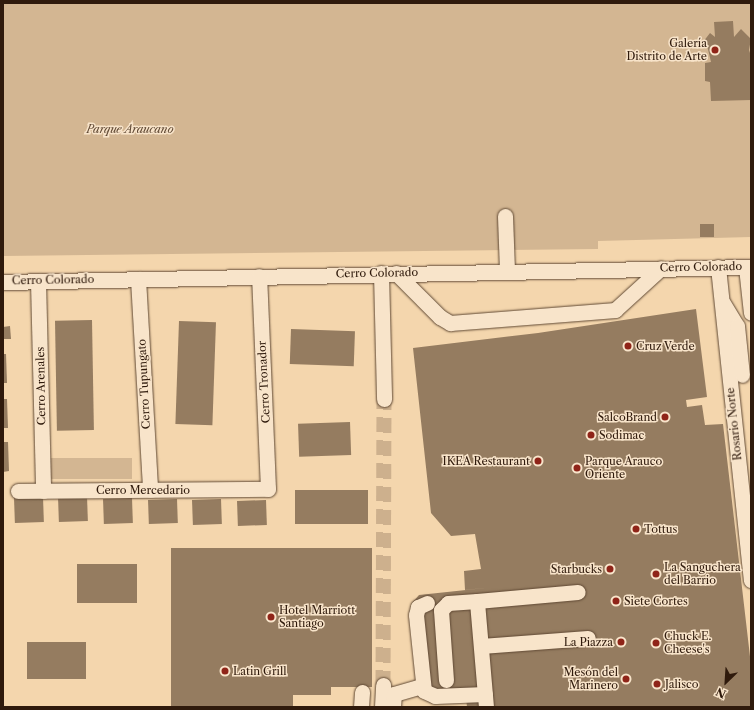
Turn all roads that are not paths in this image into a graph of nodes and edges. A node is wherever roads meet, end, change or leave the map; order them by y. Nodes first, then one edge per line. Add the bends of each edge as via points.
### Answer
1 (505, 216) dead end
2 (718, 267) junction
3 (748, 267) edge
4 (661, 268) junction
5 (507, 270) junction
6 (381, 273) junction
7 (396, 273) junction
8 (259, 276) junction
9 (138, 279) junction
10 (38, 281) junction
11 (3, 282) edge
12 (722, 301) junction
13 (751, 313) edge
14 (742, 375) dead end
15 (384, 399) tunnel mouth
16 (268, 489) joint
17 (150, 490) junction
18 (18, 491) dead end
19 (43, 491) junction
20 (751, 580) edge
21 (578, 592) dead end
22 (477, 601) junction
23 (427, 603) dead end
24 (588, 638) dead end
25 (481, 646) junction
26 (446, 680) dead end
27 (383, 685) tunnel mouth
28 (419, 687) dead end
29 (486, 700) edge
30 (382, 707) edge
31 (393, 707) edge

1 - 5 street
2 - 3 street, Cerro Colorado
2 - 4 street, Cerro Colorado
2 - 12 street, Rosario Norte
3 - 13 street
4 - 5 street, Cerro Colorado
4 - 7 street via 615,310 450,323 440,317
5 - 7 street, Cerro Colorado
6 - 7 street, Cerro Colorado
6 - 8 street, Cerro Colorado
6 - 15 street
8 - 9 street, Cerro Colorado
8 - 16 street, Cerro Tronador
9 - 10 street, Cerro Colorado
9 - 17 street, Cerro Tupungato
10 - 11 street, Cerro Colorado
10 - 19 street, Cerro Arenales
12 - 14 street via 737,326
12 - 20 street, Rosario Norte
16 - 17 street, Cerro Mercedario
17 - 19 street, Cerro Mercedario
18 - 19 street, Cerro Mercedario
21 - 22 street
22 - 25 street
22 - 26 street via 448,603 442,607
23 - 29 street via 418,607 416,615 424,691 435,696
24 - 25 street
25 - 29 street
27 - 30 street
28 - 31 street via 394,694

